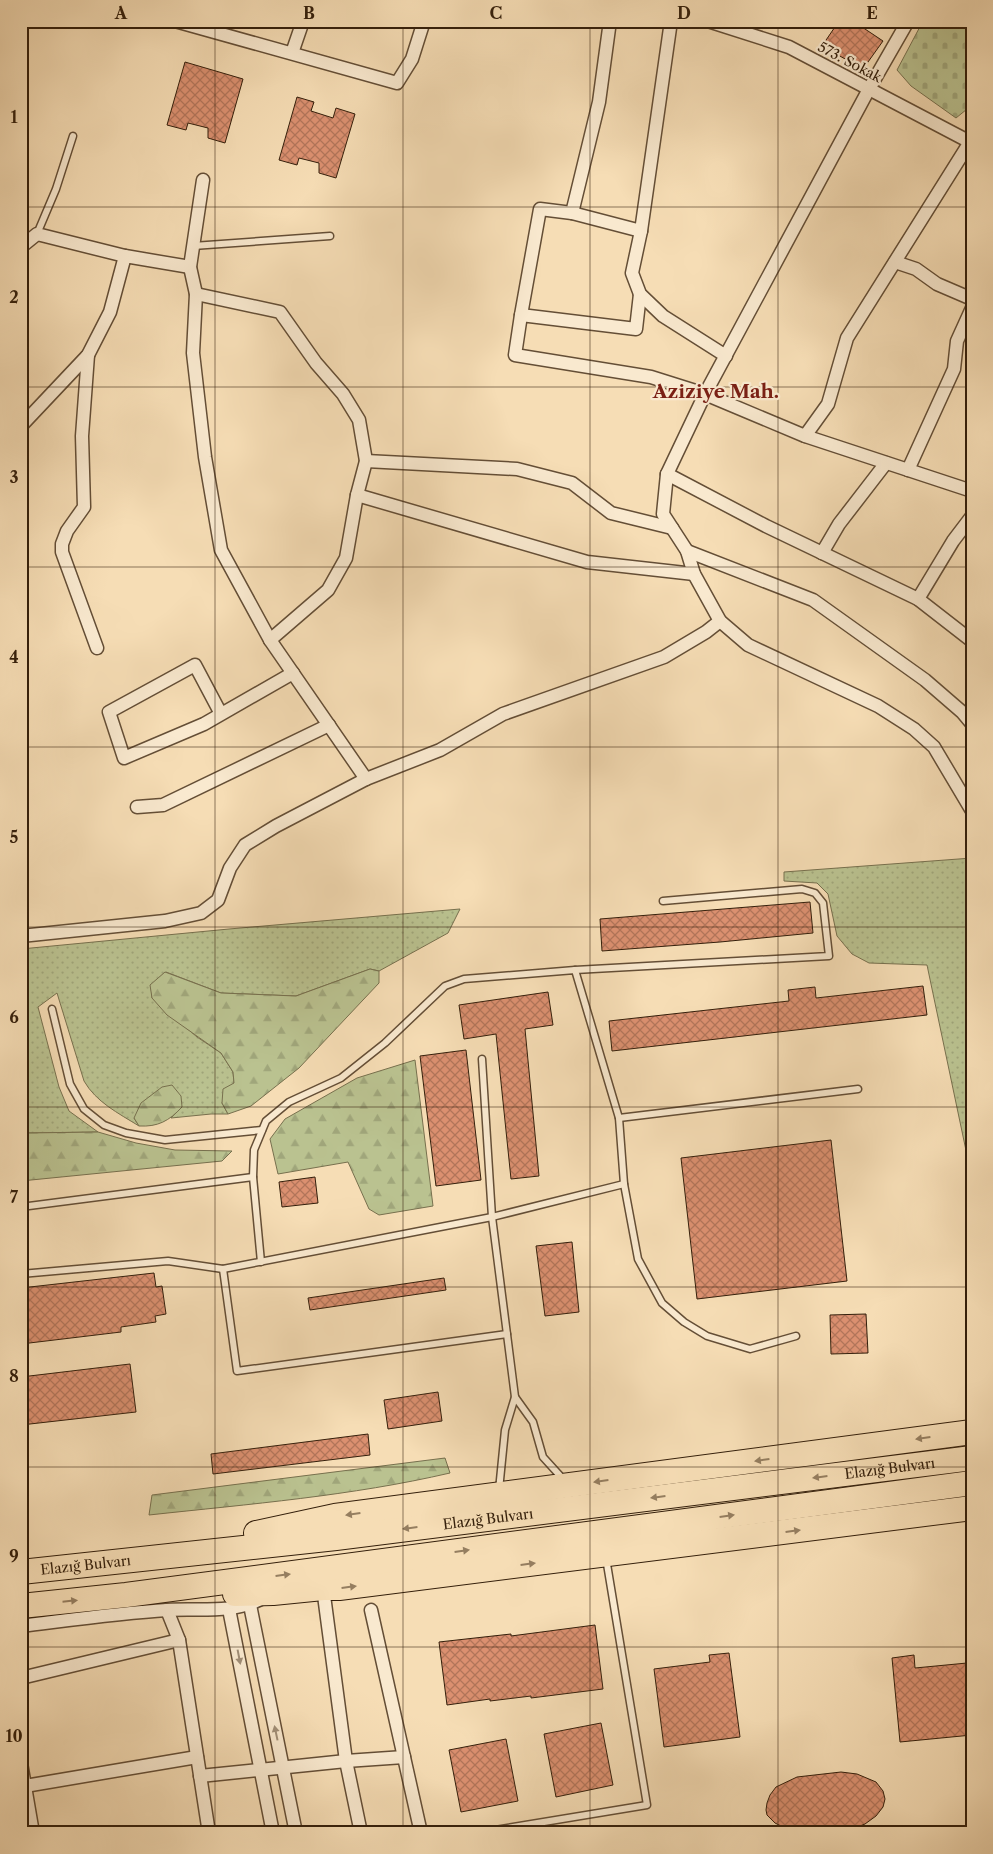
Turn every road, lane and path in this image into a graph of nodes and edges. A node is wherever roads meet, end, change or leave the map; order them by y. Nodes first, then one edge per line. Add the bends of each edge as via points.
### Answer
1 (23, 21) edge
2 (175, 21) edge
3 (303, 21) edge
4 (424, 21) edge
5 (610, 21) edge
6 (671, 21) edge
7 (708, 21) edge
8 (908, 21) edge
9 (21, 26) edge
10 (292, 53) junction
11 (869, 89) junction
12 (73, 136) dead end
13 (971, 143) edge
14 (203, 180) dead end
15 (572, 213) junction
16 (641, 231) junction
17 (37, 234) junction
18 (330, 236) dead end
19 (193, 246) junction
20 (21, 247) edge
21 (125, 256) junction
22 (895, 262) junction
23 (190, 267) junction
24 (196, 294) junction
25 (640, 294) junction
26 (972, 298) edge
27 (972, 308) edge
28 (521, 315) junction
29 (88, 355) junction
30 (726, 356) junction
31 (706, 394) junction
32 (21, 426) edge
33 (805, 436) junction
34 (366, 461) junction
35 (886, 463) junction
36 (908, 470) junction
37 (667, 474) junction
38 (972, 491) edge
39 (357, 495) junction
40 (972, 516) edge
41 (672, 528) junction
42 (688, 550) junction
43 (822, 553) junction
44 (694, 574) junction
45 (918, 600) junction
46 (720, 621) junction
47 (270, 640) junction
48 (972, 641) edge
49 (97, 648) dead end
50 (293, 673) junction
51 (221, 714) junction
52 (972, 724) edge
53 (329, 725) junction
54 (366, 779) junction
55 (138, 807) dead end
56 (972, 811) edge
57 (663, 901) dead end
58 (21, 936) edge
59 (575, 970) junction
60 (52, 1009) dead end
61 (482, 1059) dead end
62 (858, 1089) dead end
63 (619, 1118) junction
64 (262, 1130) junction
65 (253, 1177) junction
66 (624, 1184) junction
67 (21, 1207) edge
68 (492, 1217) junction
69 (261, 1262) junction
70 (223, 1269) junction
71 (21, 1274) edge
72 (507, 1334) junction
73 (796, 1336) dead end
74 (515, 1398) junction
75 (972, 1432) edge
76 (963, 1459) edge
77 (972, 1483) edge
78 (568, 1486) junction
79 (498, 1495) junction
80 (968, 1511) edge
81 (605, 1555) junction
82 (114, 1562) junction
83 (21, 1572) edge
84 (324, 1588) junction
85 (273, 1593) junction
86 (126, 1595) junction
87 (250, 1605) junction
88 (21, 1606) edge
89 (229, 1609) junction
90 (168, 1610) junction
91 (371, 1610) dead end
92 (21, 1626) edge
93 (179, 1640) junction
94 (21, 1678) edge
95 (197, 1757) junction
96 (404, 1757) junction
97 (346, 1761) junction
98 (21, 1763) edge
99 (284, 1767) junction
100 (261, 1770) junction
101 (200, 1776) junction
102 (25, 1786) junction
103 (33, 1833) edge
104 (209, 1833) edge
105 (272, 1833) edge
106 (296, 1833) edge
107 (361, 1833) edge
108 (421, 1833) edge
109 (477, 1833) edge

1 - 9 street
2 - 10 street
3 - 10 street
4 - 10 street via 412,59 397,83
5 - 15 street via 598,102
6 - 16 street
7 - 11 street, 573. Sokak via 789,47
8 - 11 street
11 - 13 street, 573. Sokak
11 - 30 street
12 - 17 lane
13 - 22 street
14 - 19 street
15 - 16 street
15 - 28 street via 540,209
16 - 25 street via 632,273
17 - 20 street
17 - 21 street
18 - 19 lane
19 - 23 street
21 - 23 street
21 - 29 street via 110,312
22 - 26 street via 916,269 937,284
22 - 33 street via 847,338 828,404
23 - 24 street
24 - 34 street via 280,312 316,363 344,394 359,420
24 - 47 street via 193,353 205,457 221,550
25 - 28 street via 636,329
25 - 30 street via 663,316
27 - 36 street via 957,341 954,369
28 - 31 street via 515,355 651,377
29 - 32 street
29 - 49 street via 82,436 84,507 67,531 62,552
30 - 31 street
31 - 33 street
31 - 37 street
33 - 35 street
34 - 39 street
34 - 41 street via 517,469 572,483 611,513
35 - 36 street
35 - 43 street
36 - 38 street
37 - 41 street via 663,514
37 - 43 street
39 - 44 street via 587,562
39 - 47 street via 346,558 328,590
40 - 45 street
41 - 42 street
42 - 44 street
42 - 52 street via 814,600 925,680
43 - 45 street
44 - 46 street
45 - 48 street
46 - 54 street via 664,657 503,714 440,750
46 - 56 street via 748,645 878,706 914,728 934,747
47 - 50 street
50 - 51 street
50 - 53 street
51 - 51 street via 195,665 108,712 124,758
53 - 54 street
53 - 55 street via 163,805
54 - 58 street via 245,845 230,868 218,900 201,913 165,921
57 - 59 lane via 802,889 815,893 823,903 829,956
59 - 63 lane
59 - 64 lane via 464,979 445,986 386,1044 341,1078 289,1102 266,1121
60 - 64 lane via 70,1084 84,1109 104,1124 126,1133 165,1140
61 - 68 lane
62 - 63 lane
63 - 66 lane
64 - 65 lane via 254,1150
65 - 67 lane
65 - 69 lane
66 - 68 lane
66 - 73 lane via 638,1259 662,1304 708,1336 750,1349
68 - 69 lane
68 - 72 lane
69 - 70 lane
70 - 71 lane via 168,1261
70 - 72 lane via 237,1371
72 - 74 lane
74 - 78 lane via 533,1422 543,1457
74 - 79 lane via 505,1430
75 -> 78 highway
76 -> 82 highway, Elazığ Bulvarı
86 -> 77 highway, Elazığ Bulvarı
78 - 79 highway
79 -> 82 highway via 335,1516
81 -> 80 highway
84 -> 81 highway
81 - 109 lane via 646,1805
82 - 83 highway, Elazığ Bulvarı
84 - 85 highway
84 - 97 street
85 - 86 highway
85 - 87 street
88 -> 86 highway, Elazığ Bulvarı
87 - 89 street
99 -> 87 street
89 - 90 street
89 -> 100 street
90 - 92 street
90 - 93 street
91 - 96 street
93 - 94 street
93 - 95 street
95 - 101 street
95 - 102 street
96 - 97 street
96 - 108 street
97 - 99 street
97 - 107 street
98 - 102 street
99 - 100 street
99 - 106 street
100 - 101 street
100 - 105 street
101 - 104 street
102 - 103 street

